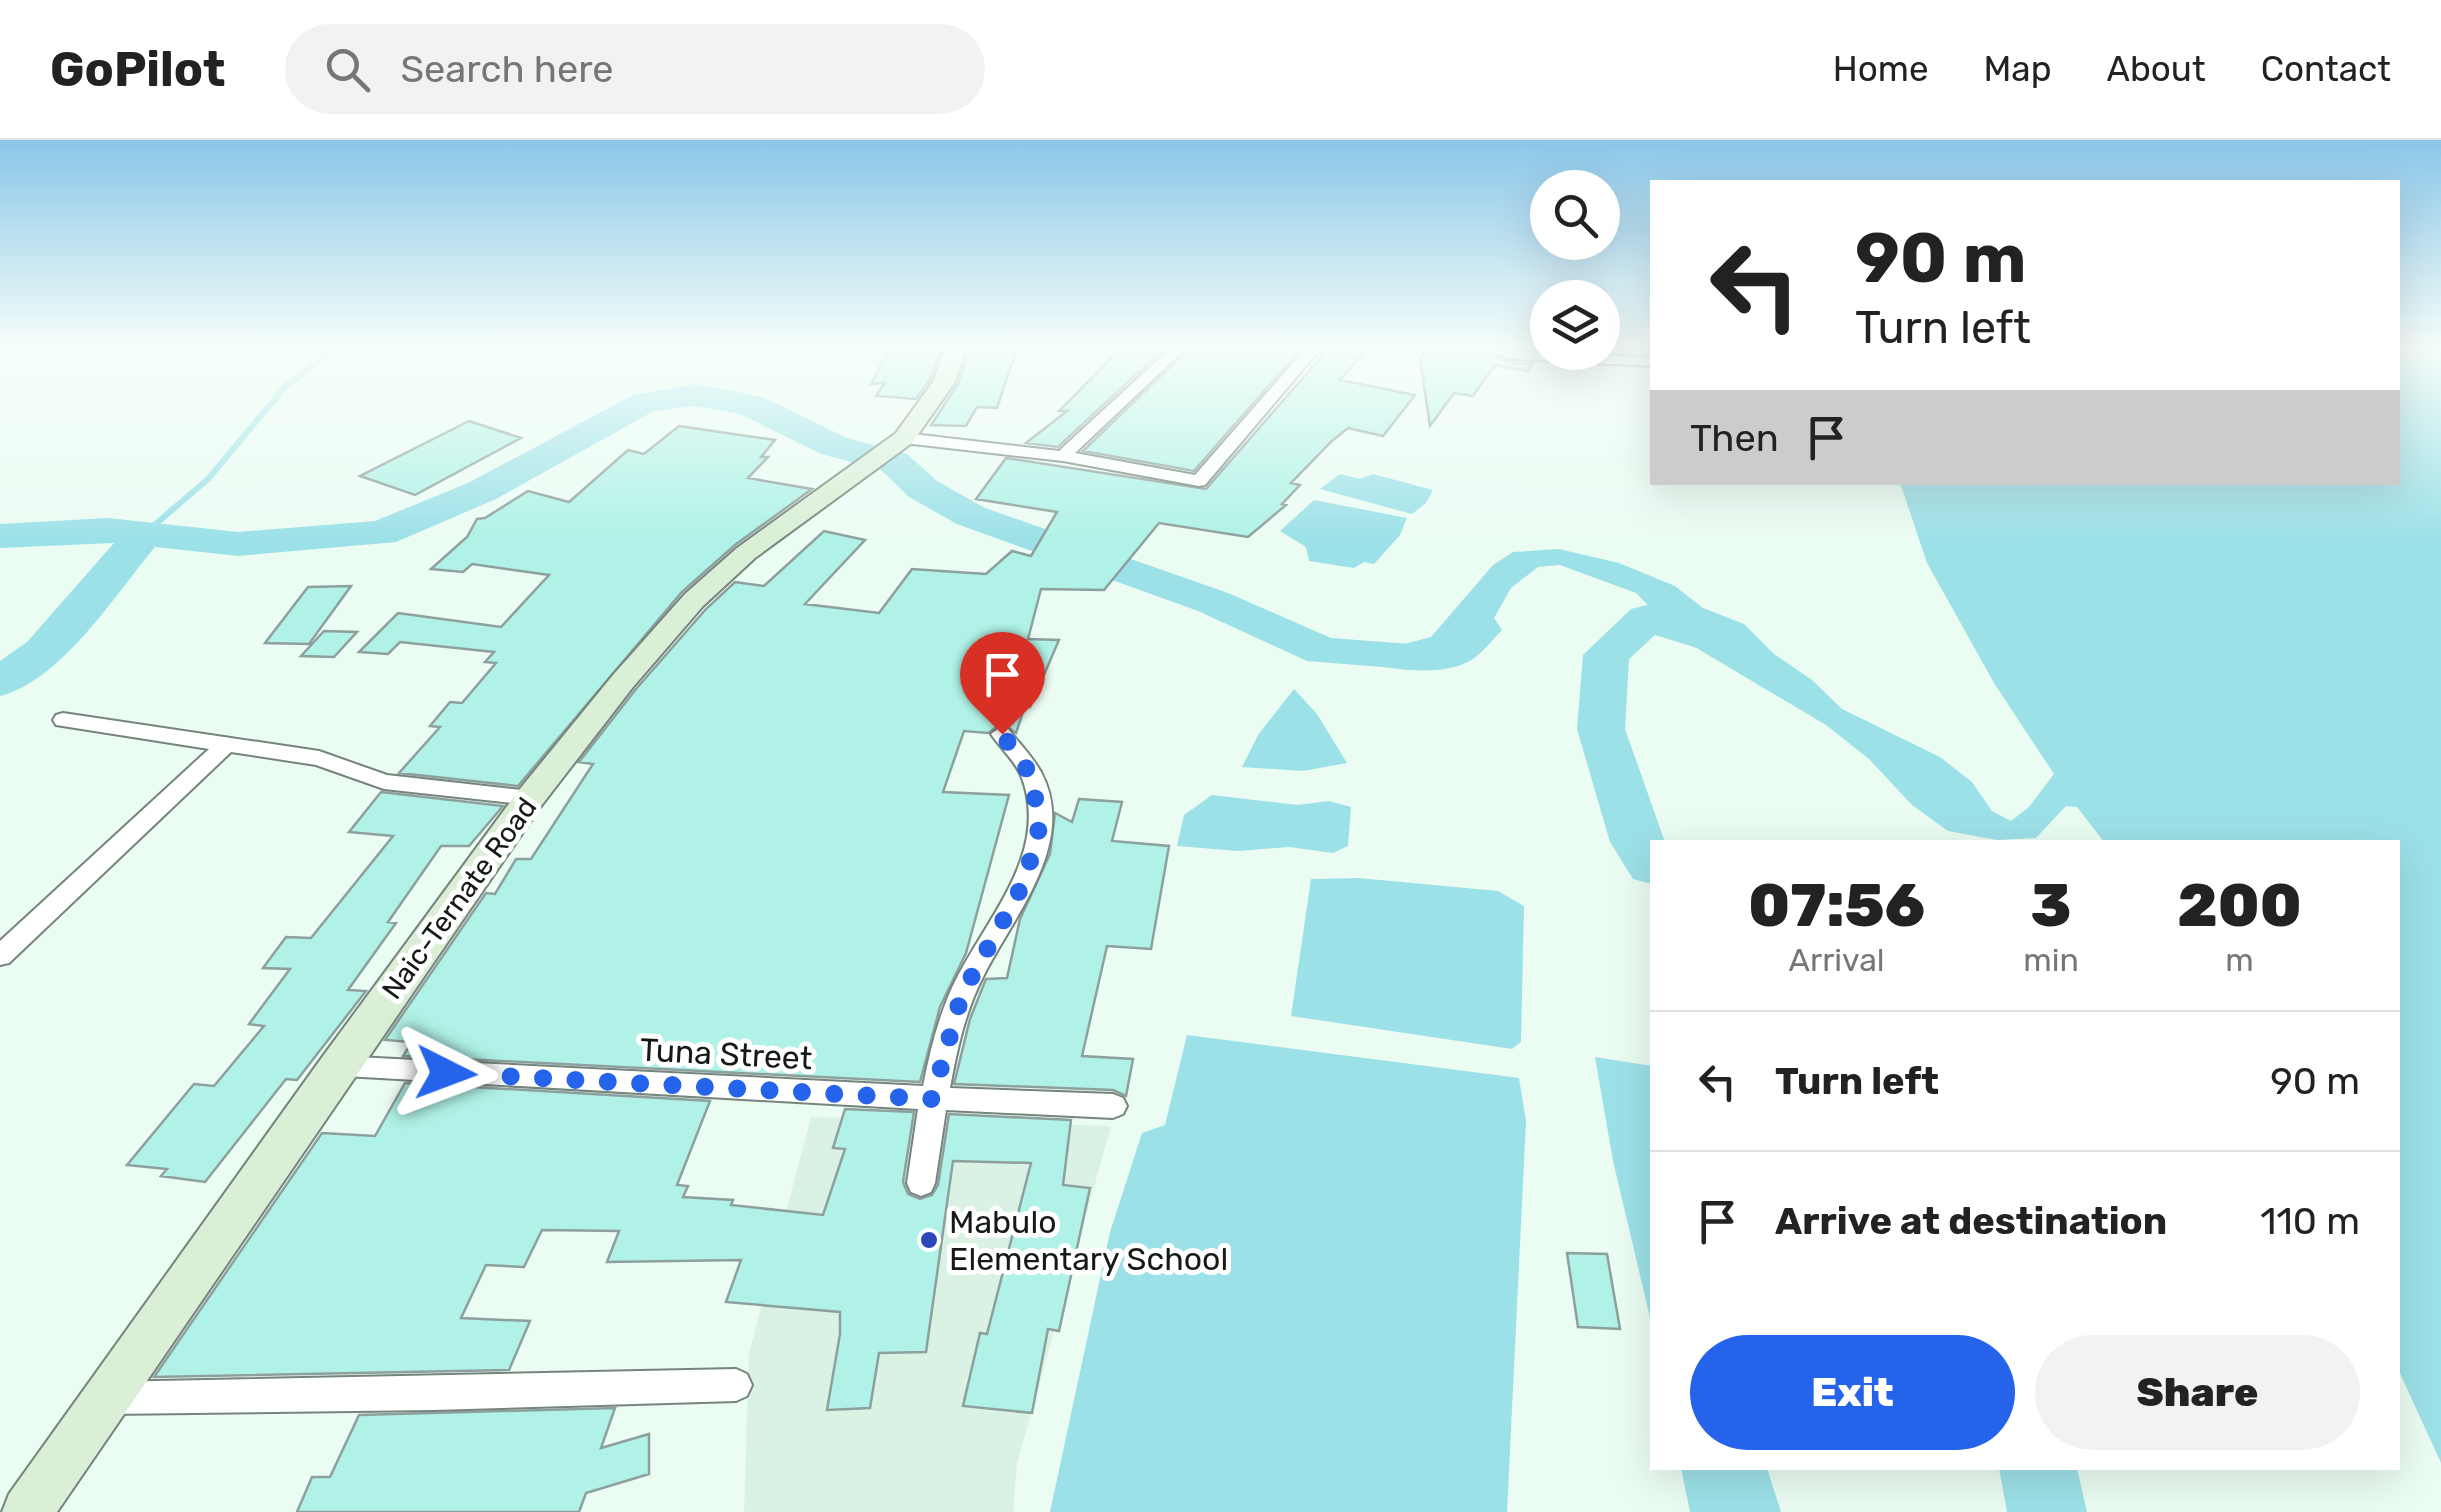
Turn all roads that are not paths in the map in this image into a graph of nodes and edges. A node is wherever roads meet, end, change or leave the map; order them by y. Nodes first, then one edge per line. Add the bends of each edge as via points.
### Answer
1 (923, 411) edge
2 (1111, 411) edge
3 (1260, 411) edge
4 (904, 438) junction
5 (1063, 456) junction
6 (63, 720) dead end
7 (1002, 734) dead end
8 (227, 744) junction
9 (530, 798) junction
10 (0, 956) edge
11 (336, 1066) junction
12 (932, 1099) junction
13 (1113, 1106) dead end
14 (921, 1183) dead end
15 (736, 1384) dead end
16 (104, 1398) junction
17 (27, 1512) edge

1 - 4 main road, Naic-Ternate Road
2 - 5 street
3 - 5 street via 1199,481
4 - 5 street
4 - 9 main road, Naic-Ternate Road via 746,552 694,600
6 - 8 street
7 - 12 street via 1033,778 1039,837 1018,894 962,994
8 - 9 street via 319,758 384,782
8 - 10 street
9 - 11 main road, Naic-Ternate Road
11 - 12 street, Tuna Street
11 - 16 main road, Naic-Ternate Road
12 - 13 street, Tuna Street
12 - 14 street
15 - 16 street
16 - 17 main road, Naic-Ternate Road

